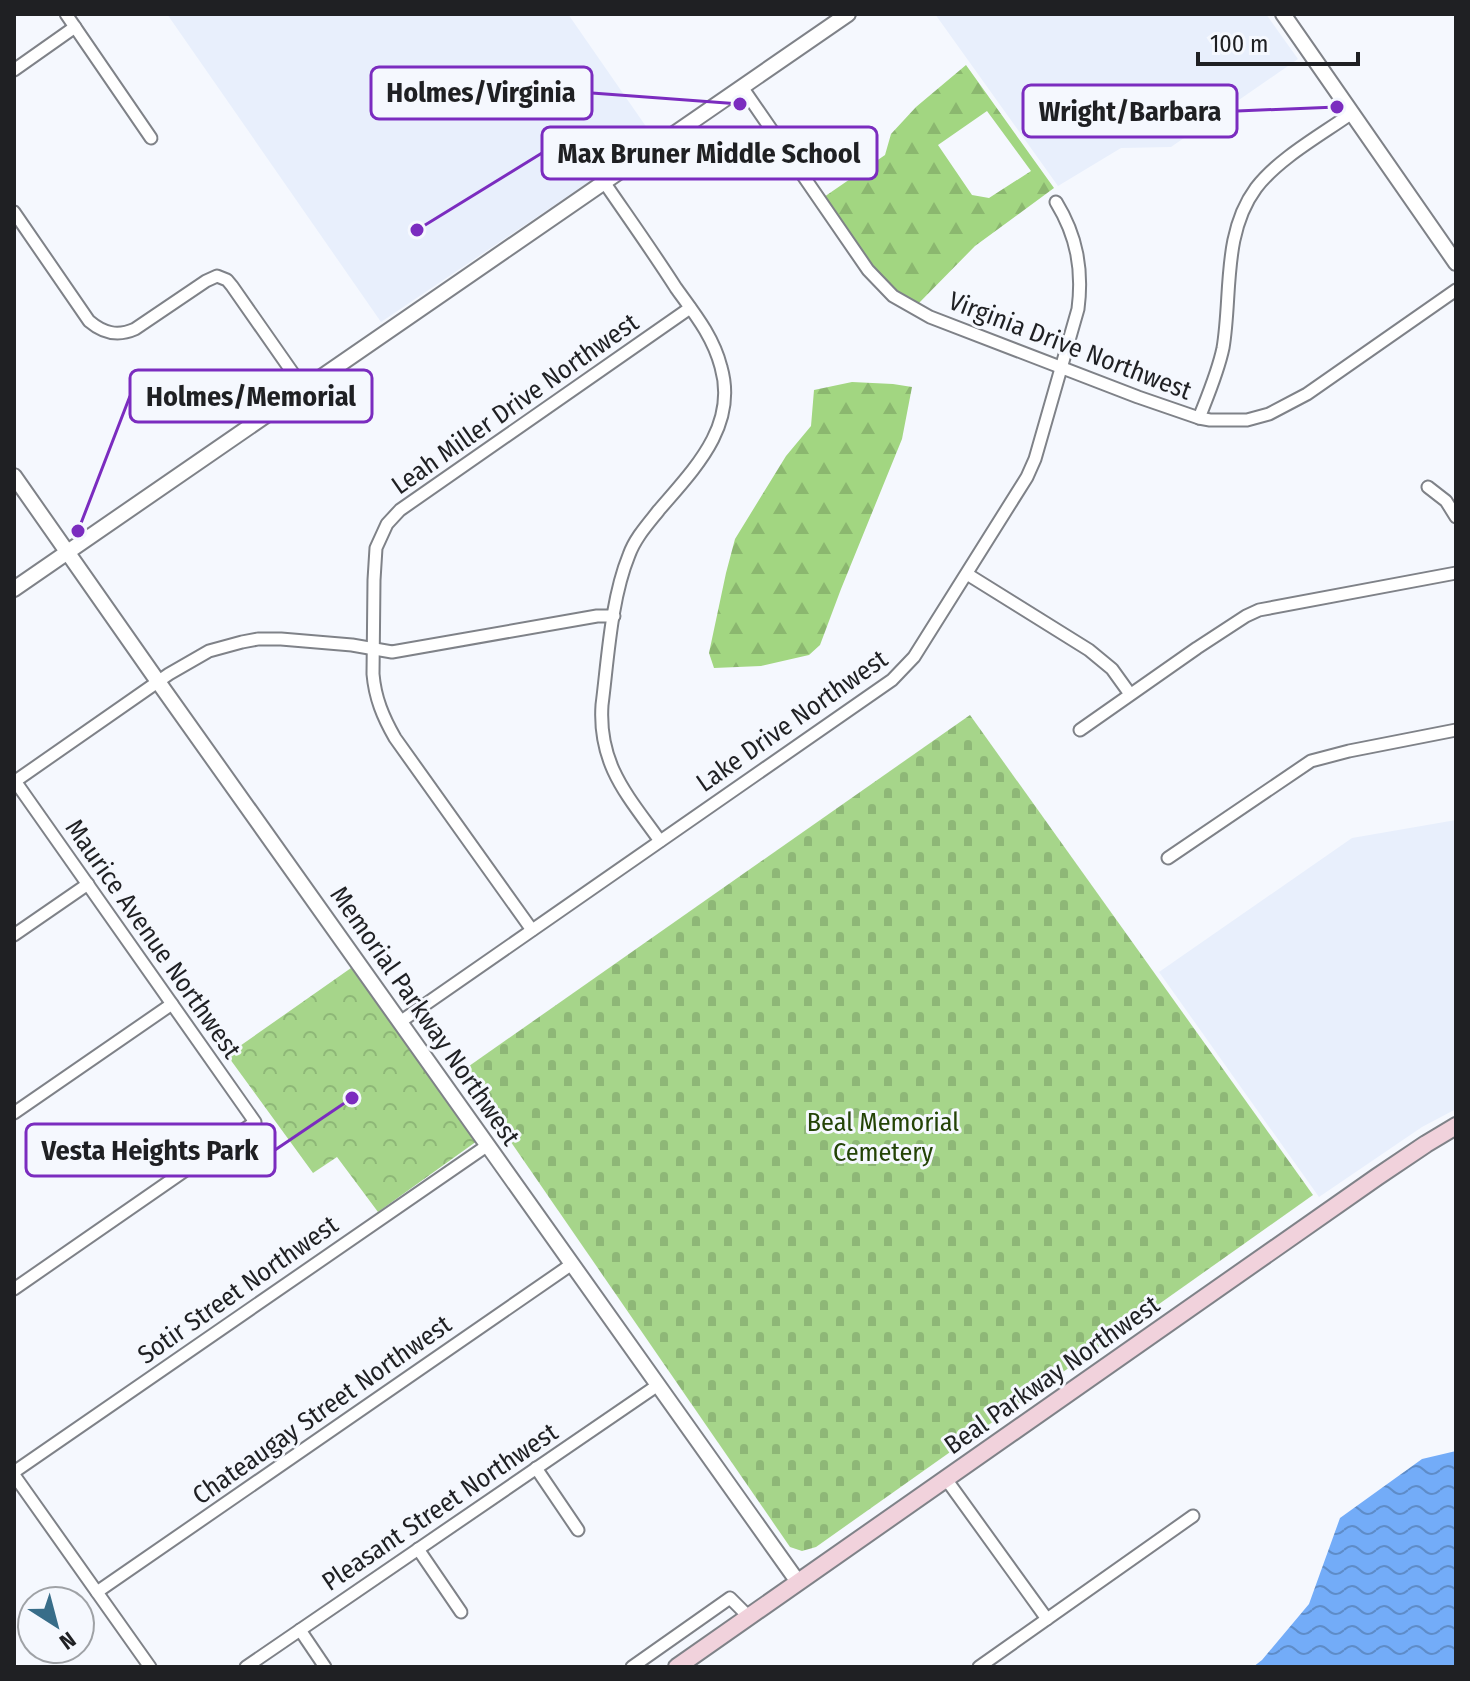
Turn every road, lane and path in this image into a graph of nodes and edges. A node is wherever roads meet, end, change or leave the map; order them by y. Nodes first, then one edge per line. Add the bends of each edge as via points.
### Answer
1 (66, 14) edge
2 (848, 14) edge
3 (1283, 14) edge
4 (75, 27) junction
5 (14, 70) edge
6 (742, 87) junction
7 (1352, 113) junction
8 (151, 138) dead end
9 (604, 182) junction
10 (1056, 202) dead end
11 (14, 212) edge
12 (1456, 263) edge
13 (1456, 290) edge
14 (690, 308) junction
15 (1061, 367) junction
16 (304, 389) junction
17 (1199, 418) junction
18 (14, 476) edge
19 (1428, 487) dead end
20 (1456, 517) edge
21 (67, 552) junction
22 (1456, 573) edge
23 (967, 574) junction
24 (14, 589) edge
25 (614, 616) junction
26 (373, 649) junction
27 (159, 683) junction
28 (1130, 694) junction
29 (1080, 730) dead end
30 (1456, 730) edge
31 (15, 781) edge
32 (660, 841) junction
33 (1168, 858) dead end
34 (88, 884) junction
35 (532, 930) junction
36 (14, 935) edge
37 (172, 1004) junction
38 (400, 1022) junction
39 (14, 1113) edge
40 (1456, 1126) edge
41 (488, 1145) junction
42 (572, 1264) junction
43 (14, 1289) edge
44 (658, 1385) junction
45 (536, 1468) junction
46 (14, 1473) edge
47 (946, 1479) junction
48 (1193, 1516) dead end
49 (578, 1530) dead end
50 (418, 1549) junction
51 (798, 1582) junction
52 (97, 1592) junction
53 (461, 1612) dead end
54 (749, 1617) junction
55 (1047, 1619) junction
56 (300, 1630) junction
57 (150, 1667) edge
58 (246, 1667) edge
59 (325, 1667) edge
60 (632, 1667) edge
61 (677, 1667) edge
62 (979, 1667) edge

1 - 4 street
2 - 6 street
3 - 7 street
4 - 5 street
4 - 8 street
6 - 9 street
6 - 15 street, Virginia Drive Northwest via 868,270 893,296 930,317
7 - 12 street
7 - 17 street via 1276,166 1248,200 1235,234 1217,373
9 - 14 street
9 - 16 street
10 - 15 street, Lake Drive Northwest via 1072,233 1080,270 1078,309
11 - 16 street via 89,321 104,332 127,333 217,276 232,286
13 - 17 street, Virginia Drive Northwest via 1284,407 1247,420
14 - 25 street via 711,339 722,369 722,417 711,446 635,542
14 - 26 street, Leah Miller Drive Northwest via 393,516 376,548
15 - 17 street, Virginia Drive Northwest
15 - 23 street, Lake Drive Northwest via 1027,477
16 - 21 street
18 - 21 street, Memorial Parkway Northwest
19 - 20 street
21 - 24 street
21 - 27 street, Memorial Parkway Northwest
22 - 28 street via 1259,610
23 - 28 street via 1089,650
23 - 32 street, Lake Drive Northwest via 914,657 892,680
25 - 26 street via 392,652
25 - 32 street via 601,719 606,753 617,780
26 - 27 street via 250,640 209,651
26 - 35 street, Leah Miller Drive Northwest via 374,688 387,725
27 - 31 street
27 - 38 street, Memorial Parkway Northwest
28 - 29 street
30 - 33 street via 1311,761
31 - 34 street, Maurice Avenue Northwest
32 - 35 street, Lake Drive Northwest
34 - 36 street
34 - 37 street, Maurice Avenue Northwest
35 - 38 street, Lake Drive Northwest
37 - 39 street
37 - 43 street, Maurice Avenue Northwest via 255,1122
38 - 41 street, Memorial Parkway Northwest
40 - 47 main road, Beal Parkway Northwest
41 - 42 street, Memorial Parkway Northwest
41 - 46 street, Sotir Street Northwest
42 - 44 street, Memorial Parkway Northwest
42 - 52 street, Chateaugay Street Northwest
44 - 45 street, Pleasant Street Northwest
44 - 51 street, Memorial Parkway Northwest
45 - 49 street
45 - 50 street, Pleasant Street Northwest
46 - 52 street
47 - 51 main road, Beal Parkway Northwest
47 - 55 street
48 - 55 street
50 - 53 street
50 - 56 street, Pleasant Street Northwest
51 - 54 main road, Beal Parkway Northwest
52 - 57 street
54 - 60 street via 730,1598
54 - 61 main road, Beal Parkway Northwest
55 - 62 street
56 - 58 street, Pleasant Street Northwest
56 - 59 street

